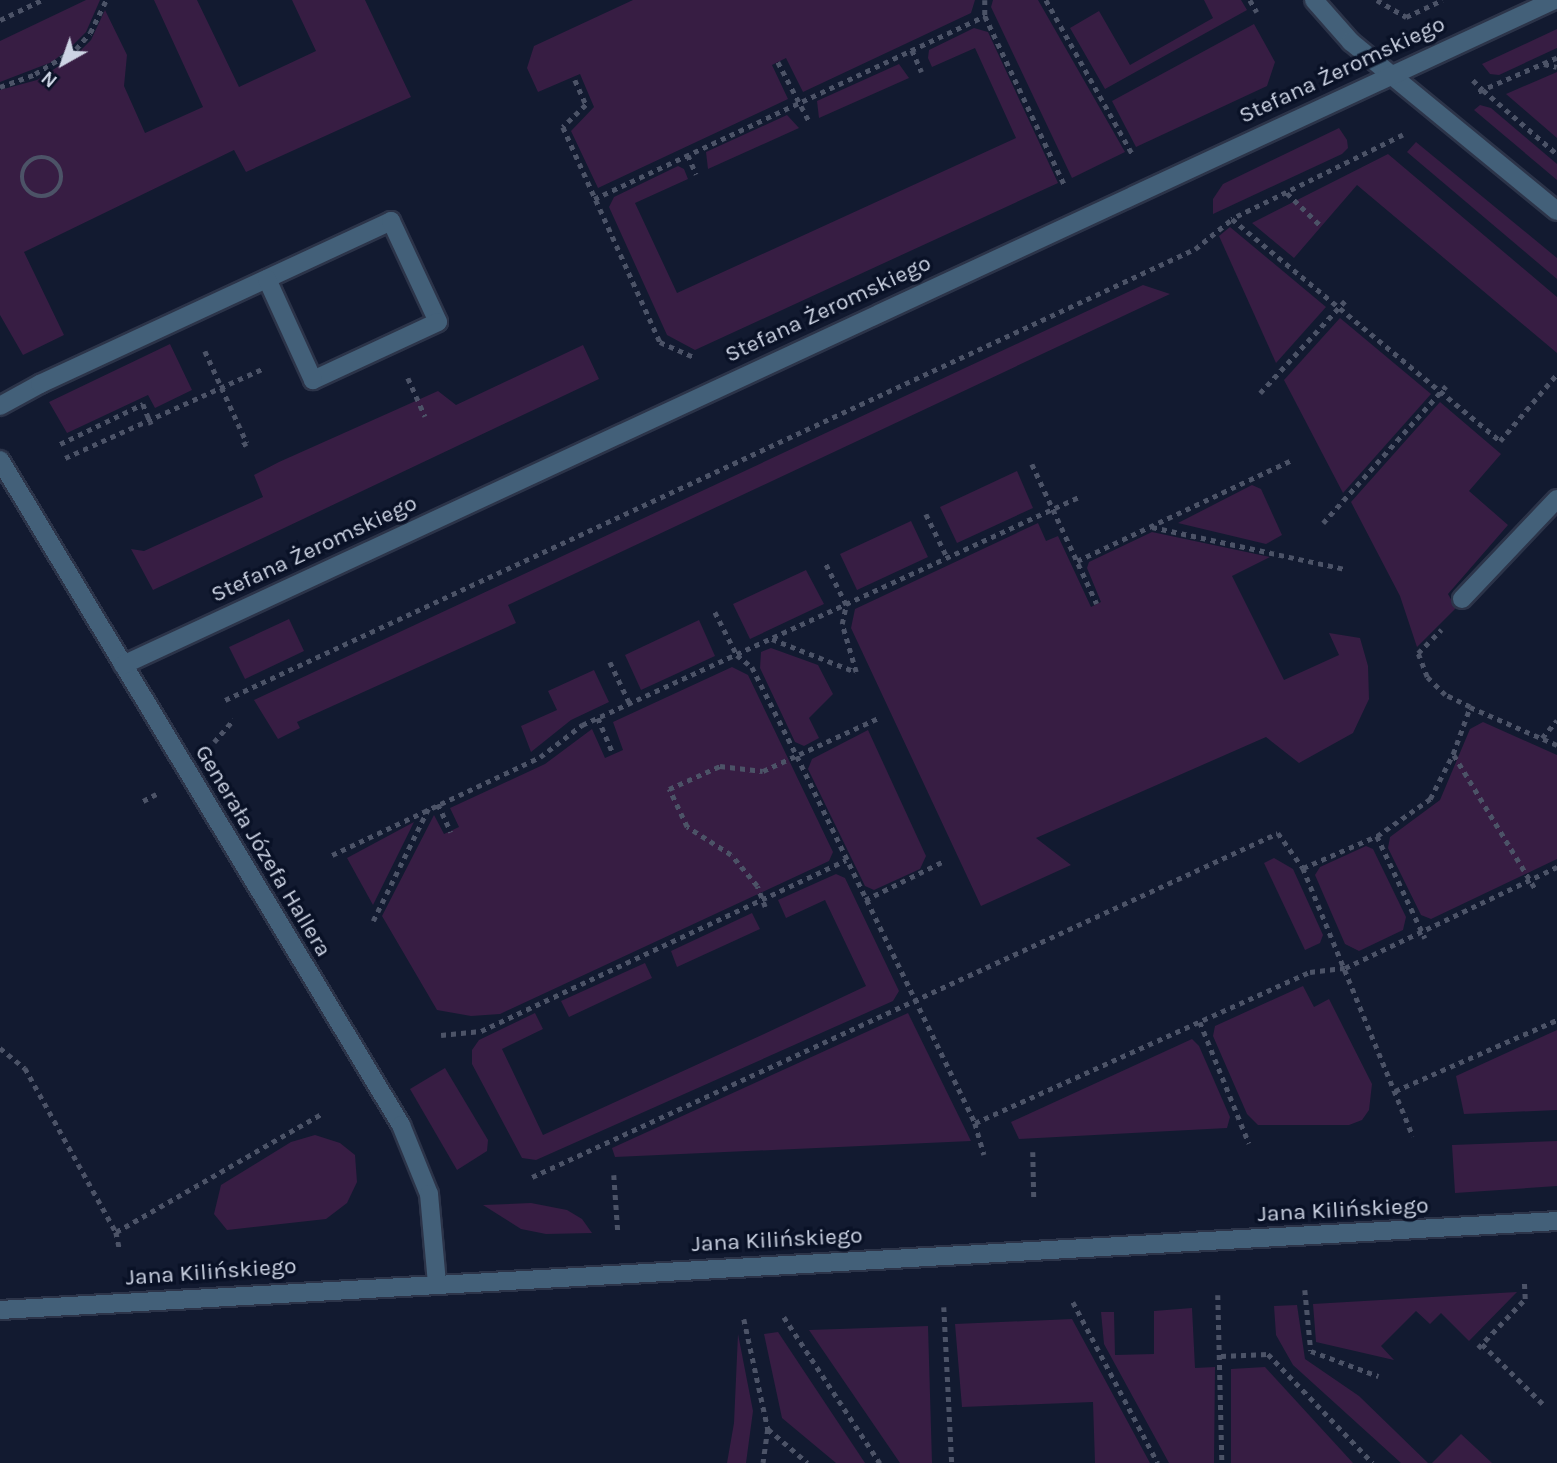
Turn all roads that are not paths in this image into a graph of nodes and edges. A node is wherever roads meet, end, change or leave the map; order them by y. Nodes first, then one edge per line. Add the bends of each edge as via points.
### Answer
1 (1314, 0) edge
2 (1554, 0) edge
3 (1391, 73) junction
4 (1557, 211) edge
5 (267, 279) junction
6 (0, 406) edge
7 (0, 460) edge
8 (1557, 499) edge
9 (1462, 599) dead end
10 (123, 665) junction
11 (1557, 1221) edge
12 (438, 1284) junction
13 (0, 1310) edge

1 - 3 street via 1325,17
2 - 3 street, Stefana Żeromskiego
3 - 4 street
3 - 10 street, Stefana Żeromskiego
5 - 5 street via 391,221 438,322 313,380
5 - 6 street
7 - 10 street, Generała Józefa Hallera
8 - 9 street
10 - 12 street, Generała Józefa Hallera via 401,1125 429,1194
11 - 12 street, Jana Kilińskiego
12 - 13 street, Jana Kilińskiego

